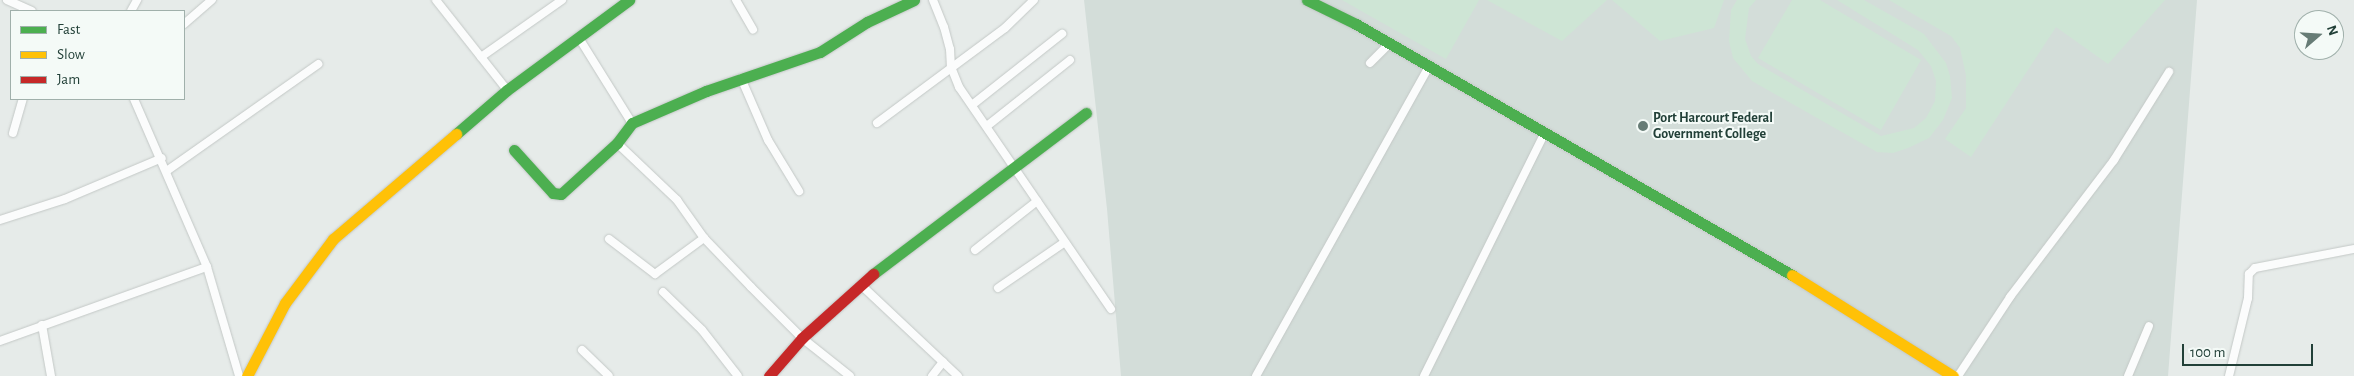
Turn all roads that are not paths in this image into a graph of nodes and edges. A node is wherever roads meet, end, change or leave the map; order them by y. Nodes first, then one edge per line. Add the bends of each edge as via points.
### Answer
1 (7, 0) edge
2 (212, 0) edge
3 (436, 0) edge
4 (562, 0) edge
5 (629, 0) edge
6 (736, 0) edge
7 (914, 0) edge
8 (933, 0) edge
9 (1034, 0) edge
10 (1307, 0) edge
11 (18, 8) edge
12 (185, 23) edge
13 (753, 30) dead end
14 (1062, 34) dead end
15 (579, 38) junction
16 (1389, 44) junction
17 (481, 57) junction
18 (1070, 60) dead end
19 (1370, 63) dead end
20 (318, 64) dead end
21 (951, 67) junction
22 (1428, 68) junction
23 (2169, 72) dead end
24 (742, 78) junction
25 (507, 90) junction
26 (23, 100) edge
27 (134, 100) edge
28 (972, 105) junction
29 (1086, 113) dead end
30 (632, 123) junction
31 (877, 123) dead end
32 (987, 126) junction
33 (13, 133) dead end
34 (1544, 134) junction
35 (617, 143) junction
36 (514, 150) dead end
37 (162, 158) junction
38 (1013, 164) junction
39 (168, 170) junction
40 (799, 191) dead end
41 (1037, 201) junction
42 (0, 220) edge
43 (704, 238) junction
44 (609, 240) dead end
45 (1065, 242) junction
46 (2354, 249) edge
47 (974, 250) dead end
48 (207, 267) junction
49 (861, 285) junction
50 (998, 288) dead end
51 (663, 292) dead end
52 (1111, 309) dead end
53 (42, 325) junction
54 (2149, 326) dead end
55 (802, 338) junction
56 (0, 341) edge
57 (582, 350) dead end
58 (943, 362) junction
59 (51, 376) edge
60 (239, 376) edge
61 (247, 376) edge
62 (609, 376) edge
63 (738, 376) edge
64 (769, 376) edge
65 (850, 376) edge
66 (932, 376) edge
67 (958, 376) edge
68 (1256, 376) edge
69 (1424, 376) edge
70 (1952, 376) edge
71 (1958, 376) edge
72 (2128, 376) edge
73 (2229, 376) edge

1 - 11 street
2 - 12 street
3 - 17 street
4 - 17 street
5 - 15 street
6 - 13 street
7 - 24 street via 867,22 820,52
8 - 21 street via 950,49
9 - 21 street via 1005,28
10 - 16 street
14 - 28 street
15 - 25 street
15 - 30 street
16 - 19 street
16 - 22 street
17 - 25 street
18 - 32 street
20 - 39 street
21 - 28 street via 959,87
21 - 31 street
22 - 34 street
22 - 68 street
23 - 71 street via 2114,160 2010,297
24 - 30 street
24 - 40 street via 768,140
25 - 61 street via 333,239 285,303
26 - 33 street
27 - 37 street
28 - 32 street
29 - 38 street
30 - 35 street
32 - 38 street
34 - 69 street
34 - 70 street via 1777,266
35 - 36 street via 557,195
35 - 43 street via 677,200
37 - 39 street
37 - 42 street via 65,199
38 - 41 street
38 - 49 street via 894,255
39 - 48 street
41 - 45 street
41 - 47 street
43 - 44 street via 655,274
43 - 55 street
45 - 50 street
45 - 52 street
46 - 73 street via 2254,268 2249,274 2248,298
48 - 53 street
48 - 60 street
49 - 55 street
49 - 58 street
51 - 63 street via 702,330
53 - 56 street
53 - 59 street
54 - 72 street
55 - 64 street
55 - 65 street
57 - 62 street
58 - 66 street
58 - 67 street

